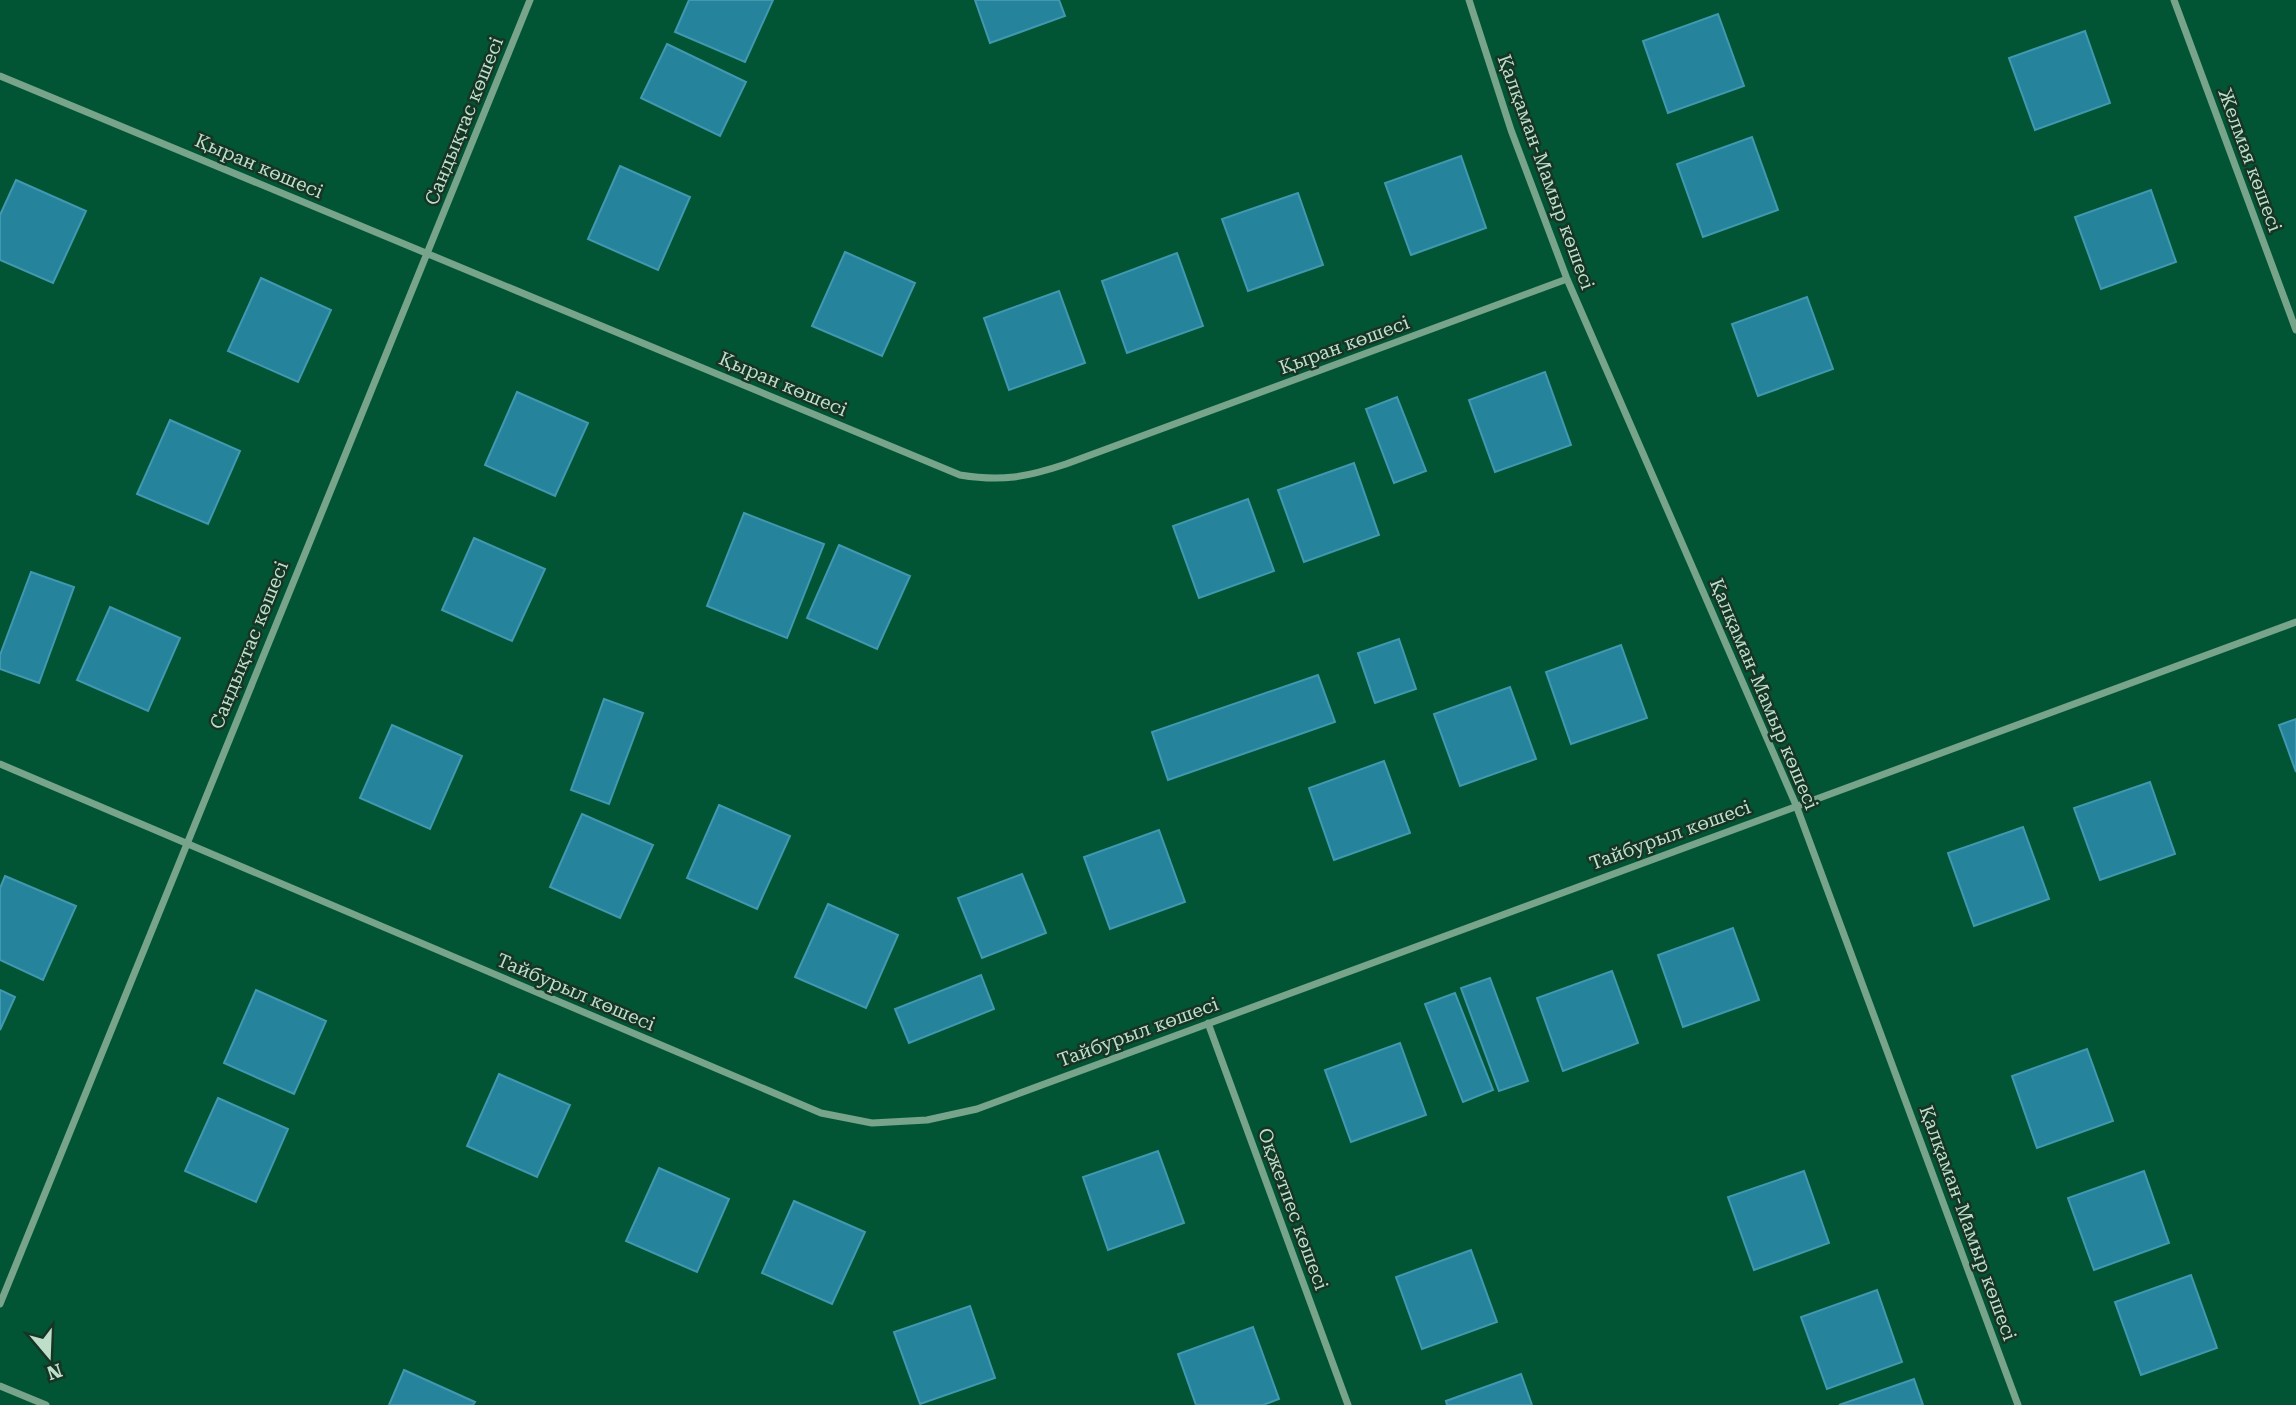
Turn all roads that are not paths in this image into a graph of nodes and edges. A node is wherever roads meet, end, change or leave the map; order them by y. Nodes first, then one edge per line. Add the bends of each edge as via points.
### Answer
1 (530, 0) edge
2 (1469, 0) edge
3 (2174, 0) edge
4 (0, 76) edge
5 (426, 253) junction
6 (1567, 279) junction
7 (2296, 330) edge
8 (2296, 622) edge
9 (0, 764) edge
10 (1796, 805) junction
11 (187, 841) junction
12 (1208, 1023) junction
13 (0, 1304) edge
14 (0, 1386) edge
15 (46, 1405) edge
16 (1348, 1405) edge
17 (2018, 1405) edge

1 - 5 street, Сандықтас көшесі
2 - 6 street, Қалқаман-Мамыр көшесі
3 - 7 street, Желмая көшесі
4 - 5 street, Қыран көшесі
5 - 6 street, Қыран көшесі via 960,475 983,479 1026,477 1066,464
5 - 11 street, Сандықтас көшесі
6 - 10 street, Қалқаман-Мамыр көшесі
8 - 10 street, Тайбурыл көшесі
9 - 11 street, Тайбурыл көшесі
10 - 12 street, Тайбурыл көшесі
10 - 17 street, Қалқаман-Мамыр көшесі
11 - 12 street, Тайбурыл көшесі via 821,1113 872,1123 927,1120 977,1109
11 - 13 street, Сандықтас көшесі
12 - 16 street, Оқжетпес көшесі
14 - 15 street

